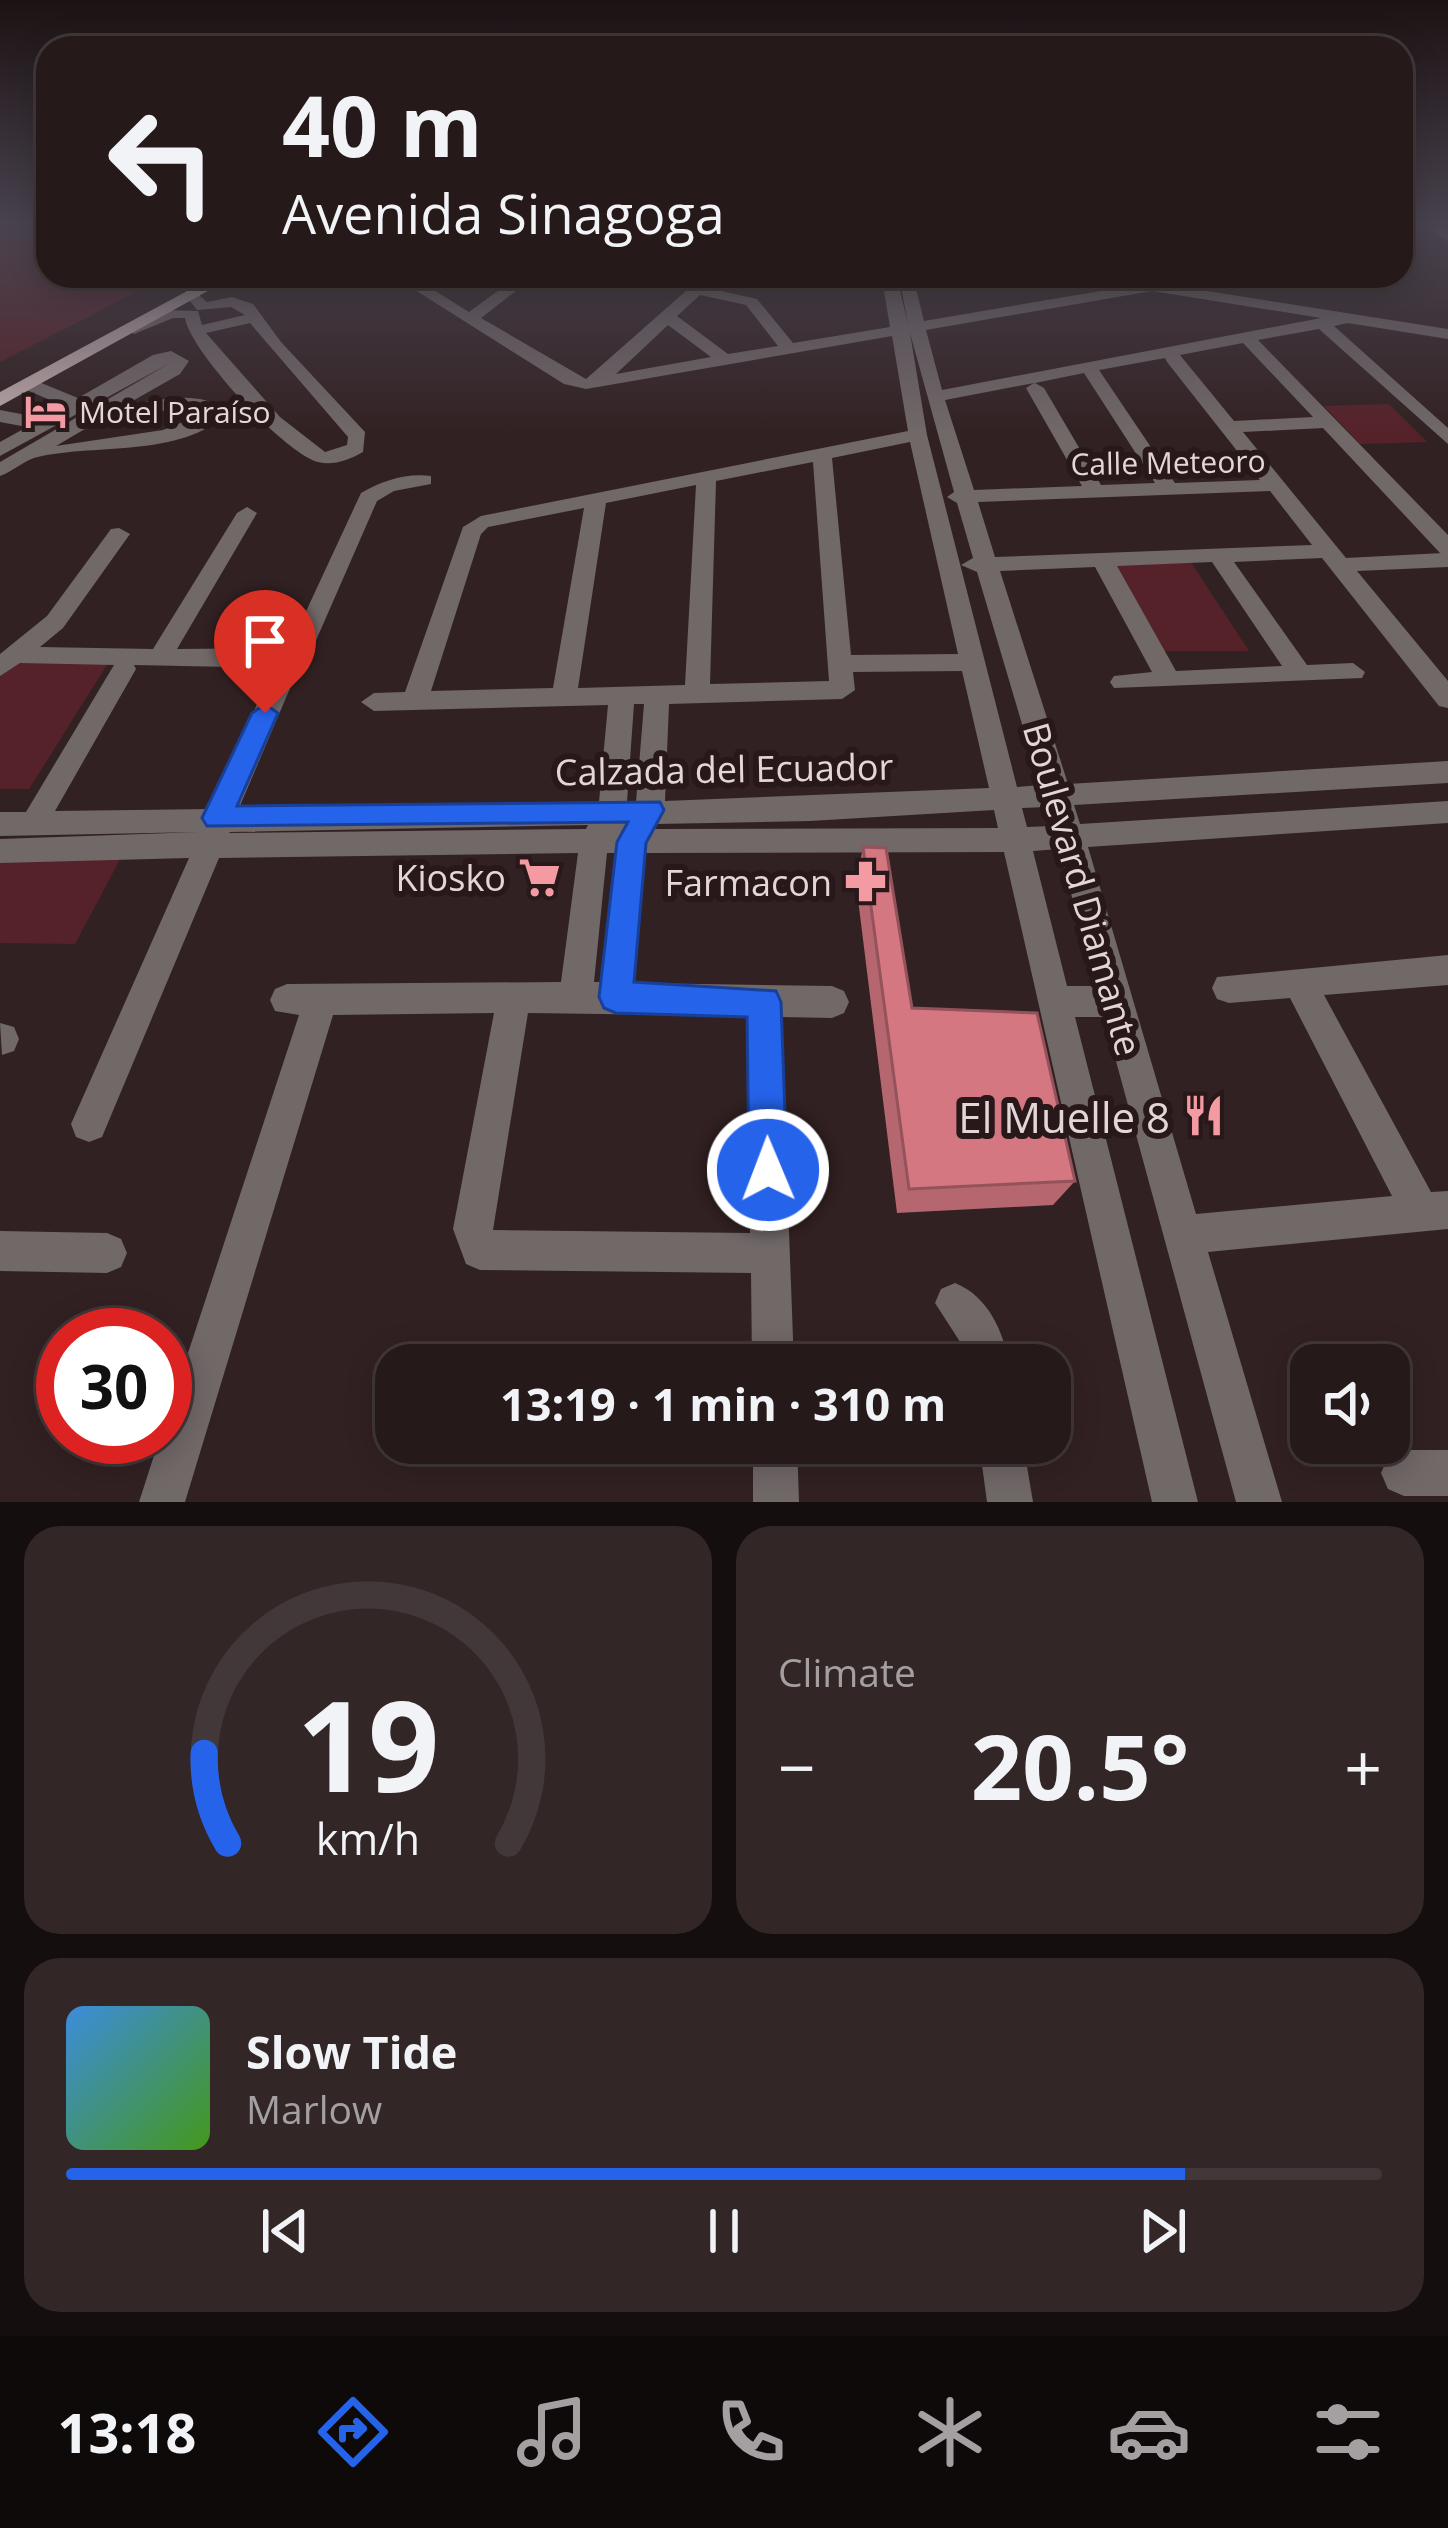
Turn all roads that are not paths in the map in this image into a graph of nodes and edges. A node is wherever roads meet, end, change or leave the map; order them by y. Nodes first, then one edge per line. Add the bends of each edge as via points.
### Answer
1 (166, 294) edge
2 (174, 294) edge
3 (197, 294) edge
4 (428, 294) edge
5 (503, 294) edge
6 (693, 294) edge
7 (716, 294) edge
8 (896, 294) edge
9 (907, 294) edge
10 (1087, 294) edge
11 (1219, 294) edge
12 (1226, 294) edge
13 (668, 317) junction
14 (1354, 317) junction
15 (252, 318) junction
16 (468, 320) junction
17 (1323, 324) junction
18 (1420, 324) junction
19 (1448, 324) edge
20 (910, 330) junction
21 (195, 331) junction
22 (1448, 334) edge
23 (119, 335) junction
24 (1248, 339) junction
25 (1448, 347) edge
26 (790, 350) junction
27 (1173, 358) dead end
28 (726, 361) junction
29 (1092, 373) dead end
30 (0, 377) edge
31 (595, 383) junction
32 (28, 385) junction
33 (1035, 388) dead end
34 (938, 396) junction
35 (0, 400) edge
36 (80, 405) junction
37 (112, 407) junction
38 (0, 416) edge
39 (1329, 422) junction
40 (43, 424) junction
41 (1229, 427) junction
42 (917, 435) junction
43 (1448, 438) edge
44 (0, 450) edge
45 (822, 454) junction
46 (29, 456) junction
47 (0, 470) edge
48 (706, 479) junction
49 (424, 480) dead end
50 (1277, 485) junction
51 (1169, 489) junction
52 (1095, 493) junction
53 (933, 496) junction
54 (970, 497) junction
55 (596, 499) junction
56 (247, 513) dead end
57 (119, 534) dead end
58 (1448, 548) edge
59 (1218, 555) junction
60 (1335, 558) junction
61 (1102, 560) junction
62 (1448, 560) edge
63 (950, 565) junction
64 (990, 566) junction
65 (160, 657) junction
66 (8, 661) edge
67 (974, 662) junction
68 (843, 664) junction
69 (124, 669) dead end
70 (1353, 672) dead end
71 (1300, 674) junction
72 (281, 679) dead end
73 (1169, 680) junction
74 (1123, 682) dead end
75 (698, 695) junction
76 (657, 696) junction
77 (622, 697) junction
78 (564, 698) junction
79 (1448, 699) edge
80 (415, 700) junction
81 (374, 702) dead end
82 (1448, 772) edge
83 (1058, 798) junction
84 (1004, 801) junction
85 (612, 810) junction
86 (650, 810) junction
87 (810, 810) junction
88 (1448, 812) edge
89 (34, 823) junction
90 (0, 824) edge
91 (364, 829) junction
92 (214, 831) junction
93 (1070, 837) junction
94 (1012, 840) junction
95 (594, 841) junction
96 (632, 842) junction
97 (810, 842) junction
98 (0, 851) edge
99 (1448, 970) edge
100 (1299, 982) junction
101 (1229, 988) dead end
102 (514, 997) junction
103 (575, 997) junction
104 (616, 997) junction
105 (1052, 1001) junction
106 (764, 1002) junction
107 (832, 1002) dead end
108 (1117, 1002) junction
109 (89, 1124) dead end
110 (1434, 1212) edge
111 (1180, 1234) junction
112 (0, 1251) edge
113 (107, 1253) dead end
114 (770, 1253) junction
115 (955, 1303) dead end
116 (772, 1344) edge
117 (985, 1344) edge
118 (775, 1464) edge
119 (1004, 1464) edge
120 (162, 1502) edge
121 (776, 1502) edge
122 (1010, 1502) edge
123 (1175, 1502) edge
124 (1259, 1502) edge

1 - 30 main road
2 - 23 main road
3 - 15 street via 202,307 238,302
4 - 16 street
5 - 16 street
6 - 13 street
7 - 26 street via 751,302
8 - 20 street, Boulevard Diamante
9 - 20 street, Boulevard Diamante
10 - 20 street
11 - 14 street
12 - 18 street
13 - 28 street
13 - 31 street
14 - 17 street
14 - 18 street
15 - 21 street
15 - 21 street via 358,436 356,448 326,458 310,453
16 - 31 street via 570,380
17 - 24 street
17 - 43 street
18 - 19 street
18 - 22 street
18 - 25 street
20 - 26 street
20 - 34 street, Boulevard Diamante
20 - 42 street, Boulevard Diamante
21 - 23 street via 192,314 180,313
23 - 32 main road
24 - 34 street
24 - 39 street
26 - 28 street
27 - 41 street
28 - 31 street
29 - 51 street
32 - 35 main road
32 - 36 street
33 - 52 street
34 - 54 street, Boulevard Diamante
36 - 37 street via 159,359 180,361
36 - 40 street
37 - 46 street
37 - 46 street via 209,404 218,412 187,430
38 - 40 street
39 - 41 street
39 - 58 street
40 - 44 street
41 - 50 street
42 - 45 street
42 - 53 street, Boulevard Diamante
45 - 48 street
45 - 68 street
46 - 47 street
48 - 55 street
48 - 75 street
49 - 65 street via 368,497 298,655
50 - 51 street, Calle Meteoro
50 - 60 street, Calle Meteoro
51 - 52 street, Calle Meteoro
52 - 54 street, Calle Meteoro
53 - 54 street, Calle Meteoro
53 - 63 street, Boulevard Diamante
54 - 64 street, Boulevard Diamante
55 - 78 street
55 - 80 street via 474,528
56 - 65 street
57 - 66 street via 55,622
59 - 60 street
59 - 61 street
59 - 71 street
60 - 62 street
60 - 79 street, Calle Meteoro
61 - 64 street
61 - 73 street
63 - 64 street
63 - 67 street, Boulevard Diamante
64 - 83 street, Boulevard Diamante
65 - 66 street
67 - 68 street
67 - 84 street, Boulevard Diamante
68 - 75 street via 845,683 834,693
69 - 89 street
70 - 71 street
71 - 73 street
72 - 92 street
73 - 74 street
75 - 76 street
76 - 77 street
76 - 86 street
77 - 78 street
77 - 85 street
78 - 80 street
80 - 81 street
82 - 83 street, Calzada del Ecuador
83 - 84 street, Calzada del Ecuador
83 - 93 street, Boulevard Diamante
84 - 87 street, Calzada del Ecuador
84 - 94 street, Boulevard Diamante
85 - 86 street, Calzada del Ecuador
85 - 91 street, Calzada del Ecuador
85 - 95 street
86 - 87 street, Calzada del Ecuador
86 - 96 street
87 - 97 street
88 - 93 street, Calzada del Ecuador
89 - 90 street, Calzada del Ecuador
89 - 92 street, Calzada del Ecuador
91 - 92 street, Calzada del Ecuador
91 - 95 street, Calzada del Ecuador
92 - 98 street, Calzada del Ecuador
92 - 109 street
93 - 94 street, Calzada del Ecuador
93 - 108 street, Boulevard Diamante
94 - 97 street, Calzada del Ecuador
94 - 105 street, Boulevard Diamante
95 - 96 street, Calzada del Ecuador
95 - 103 street
96 - 97 street, Calzada del Ecuador
96 - 104 street
99 - 100 street
100 - 101 street
100 - 110 street
102 - 103 street
102 - 114 street via 473,1229 480,1250
102 - 120 street via 304,1000
103 - 104 street
104 - 106 street
105 - 108 street
105 - 123 street, Boulevard Diamante
106 - 107 street
106 - 114 street
108 - 111 street, Boulevard Diamante
110 - 111 street
111 - 124 street, Boulevard Diamante
112 - 113 street
114 - 116 street
115 - 117 street
118 - 121 street
119 - 122 street

